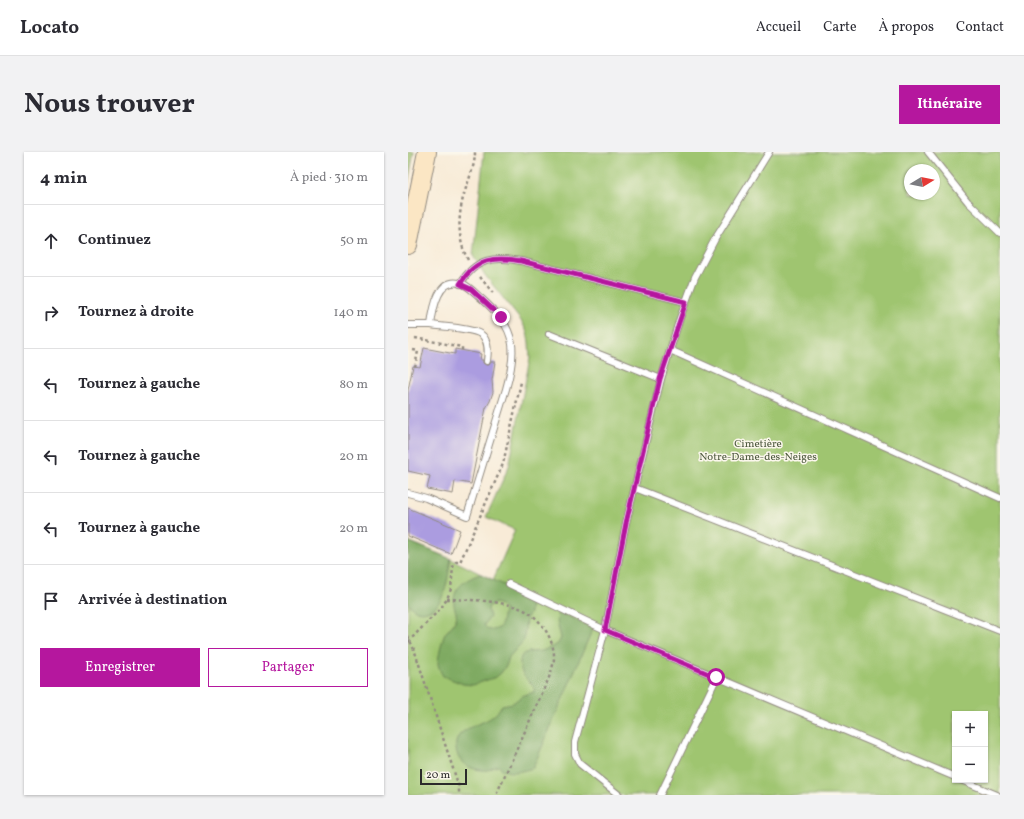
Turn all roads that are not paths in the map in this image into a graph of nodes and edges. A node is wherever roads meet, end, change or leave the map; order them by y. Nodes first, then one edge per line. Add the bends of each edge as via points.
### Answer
1 (427, 152) edge
2 (769, 152) edge
3 (928, 152) edge
4 (1000, 233) edge
5 (408, 246) edge
6 (460, 284) junction
7 (686, 302) junction
8 (408, 325) edge
9 (431, 325) junction
10 (549, 334) dead end
11 (670, 350) junction
12 (487, 361) dead end
13 (660, 379) junction
14 (635, 488) junction
15 (408, 493) edge
16 (1000, 498) edge
17 (509, 584) dead end
18 (605, 630) junction
19 (1000, 631) edge
20 (716, 677) junction
21 (952, 777) edge
22 (968, 783) edge
23 (619, 795) edge
24 (660, 795) edge
25 (996, 795) edge

1 - 5 main road
2 - 7 lane via 715,238 695,277
3 - 4 lane via 968,202
6 - 7 lane via 478,264 502,258
6 - 9 lane via 448,285 440,291
6 - 15 lane via 494,309 506,325 512,343 511,369 468,516
7 - 11 lane
8 - 9 lane
9 - 12 lane via 481,334 488,347
10 - 13 lane
11 - 13 lane
11 - 16 lane
13 - 14 lane
14 - 18 lane
14 - 19 lane
17 - 18 lane
18 - 20 lane
18 - 23 lane via 575,742 575,754 580,764
20 - 21 lane
20 - 24 lane
22 - 25 lane

